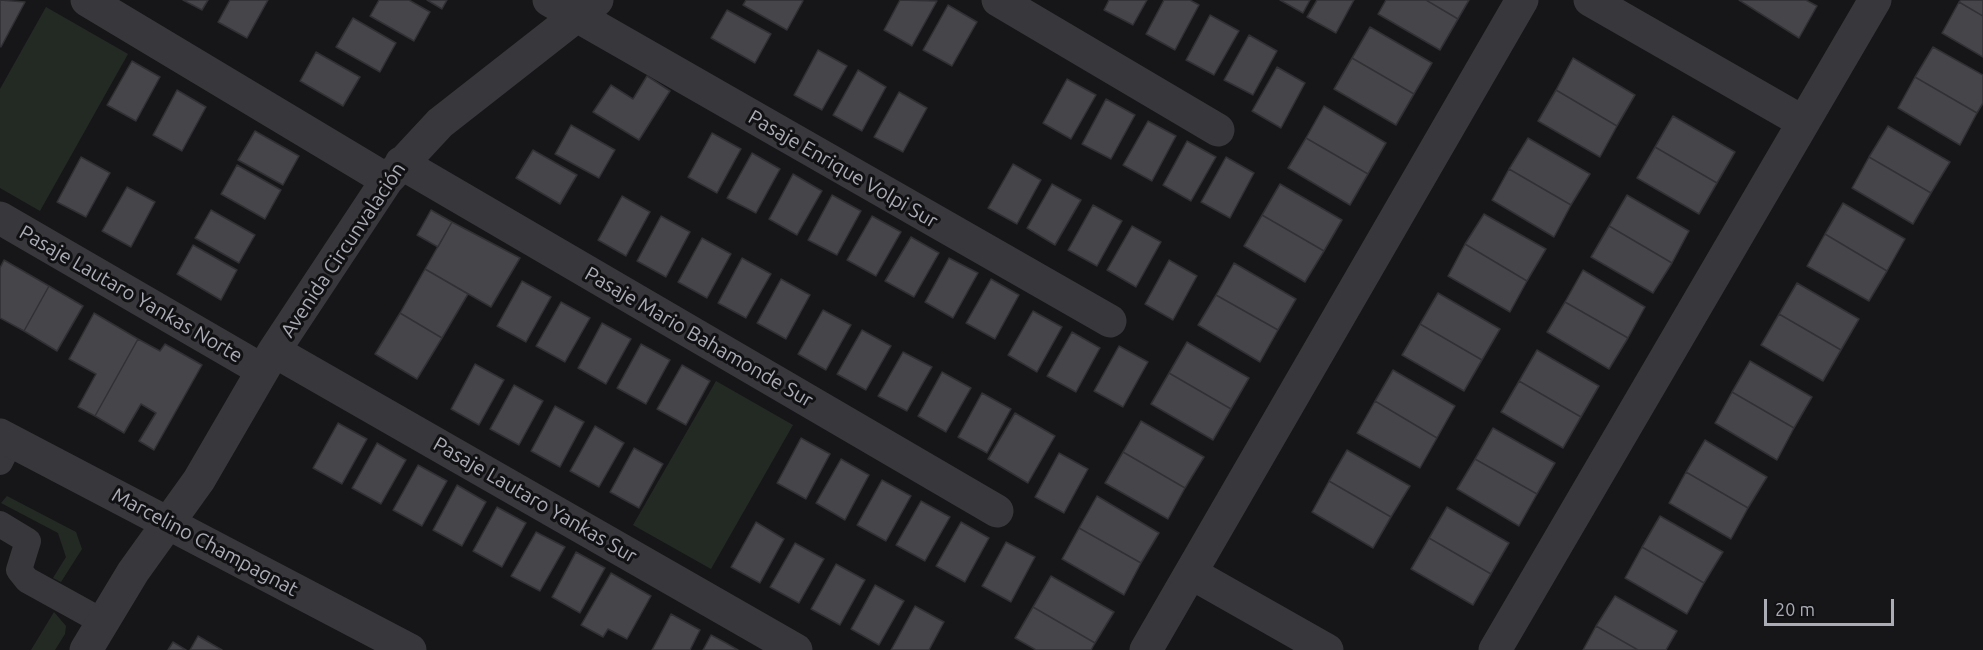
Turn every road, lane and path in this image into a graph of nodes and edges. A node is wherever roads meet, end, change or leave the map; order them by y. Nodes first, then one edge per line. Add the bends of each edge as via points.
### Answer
1 (87, 0) edge
2 (998, 0) edge
3 (1522, 0) edge
4 (1590, 0) edge
5 (1875, 0) edge
6 (574, 5) edge
7 (1803, 122) junction
8 (1218, 130) dead end
9 (394, 172) junction
10 (0, 218) edge
11 (1110, 321) dead end
12 (268, 360) junction
13 (4, 446) edge
14 (997, 511) dead end
15 (168, 521) junction
16 (0, 524) edge
17 (1191, 573) junction
18 (103, 622) junction
19 (86, 650) edge
20 (410, 650) edge
21 (796, 650) edge
22 (1146, 650) edge
23 (1327, 650) edge
24 (1495, 650) edge

1 - 9 street, Pasaje Mario Bahamonde Sur
2 - 8 street
3 - 17 street
4 - 7 street
5 - 7 street
6 - 9 street, Avenida Circunvalación via 440,123
6 - 11 street, Pasaje Enrique Volpi Sur
7 - 24 street
9 - 12 street, Avenida Circunvalación
9 - 14 street, Pasaje Mario Bahamonde Sur
10 - 12 street, Pasaje Lautaro Yankas Norte
12 - 15 street, Avenida Circunvalación via 199,480
12 - 21 street, Pasaje Lautaro Yankas Sur
13 - 15 street, Marcelino Champagnat
15 - 18 street, Avenida Circunvalación
15 - 20 street, Marcelino Champagnat
16 - 18 lane via 28,541 19,570 27,580
17 - 22 street
17 - 23 street
18 - 19 street, Avenida Circunvalación

